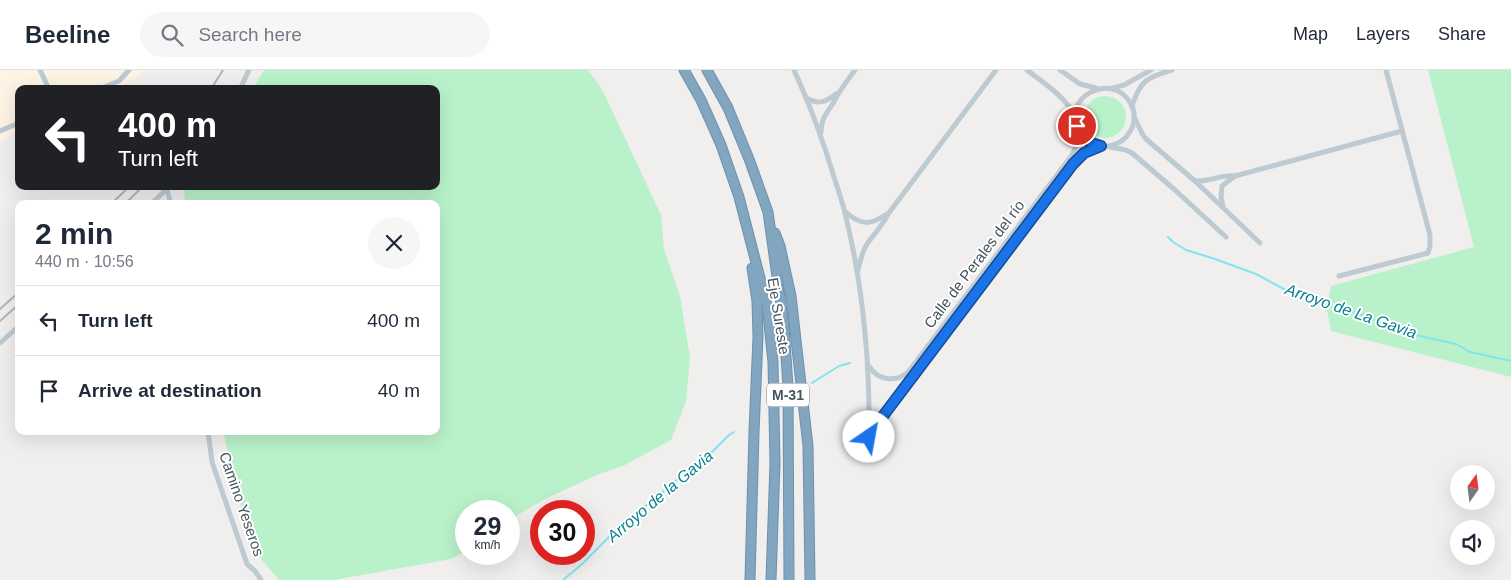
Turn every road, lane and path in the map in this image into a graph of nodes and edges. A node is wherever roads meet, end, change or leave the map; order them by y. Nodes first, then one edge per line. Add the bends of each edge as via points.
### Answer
1 (40, 70) edge
2 (130, 70) edge
3 (249, 70) edge
4 (684, 70) edge
5 (707, 70) edge
6 (794, 70) edge
7 (855, 70) edge
8 (996, 70) edge
9 (1027, 70) edge
10 (1060, 70) edge
11 (1151, 70) edge
12 (1172, 70) edge
13 (1386, 70) edge
14 (47, 85) edge
15 (109, 85) edge
16 (242, 85) edge
17 (1100, 88) junction
18 (1113, 88) junction
19 (837, 94) junction
20 (806, 98) junction
21 (1132, 106) junction
22 (1075, 115) junction
23 (1134, 116) junction
24 (15, 125) edge
25 (1077, 126) junction
26 (0, 131) edge
27 (1402, 131) junction
28 (821, 134) junction
29 (1101, 146) junction
30 (1107, 146) junction
31 (1235, 176) junction
32 (1195, 181) junction
33 (166, 190) edge
34 (156, 200) edge
35 (1224, 207) junction
36 (768, 212) junction
37 (845, 212) junction
38 (888, 214) junction
39 (746, 223) junction
40 (1226, 237) dead end
41 (1260, 243) dead end
42 (858, 274) junction
43 (1339, 276) dead end
44 (15, 330) edge
45 (0, 343) edge
46 (868, 363) junction
47 (209, 435) edge
48 (261, 580) edge
49 (750, 580) edge
50 (771, 580) edge
51 (789, 580) edge
52 (810, 580) edge

1 - 14 street
2 - 15 street via 119,81
3 - 16 street
4 - 39 highway, Eje Sureste / M-31 via 721,145
5 - 36 highway, Eje Sureste / M-31 via 750,159
6 - 20 street
7 - 19 street
8 - 38 street
9 - 22 street via 1062,97
10 - 17 street via 1080,84
11 - 18 street
12 - 21 street via 1156,74 1143,83
13 - 27 street
17 - 18 street
17 - 22 street via 1085,95
18 - 21 street
19 - 20 street via 821,103
19 - 28 street via 823,118
20 - 28 street
21 - 23 street
22 - 25 street
23 - 30 street via 1128,136
23 - 32 street via 1143,135
24 - 26 street
25 - 29 street via 1086,140
25 - 46 street, Calle de Perales del río via 1072,155 909,372 900,378 885,378 875,373
27 - 31 street
27 - 43 street via 1430,236 1428,253
28 - 37 street
29 - 30 street
29 - 46 street, Calle de Perales del río via 1084,153 1073,164 869,437
30 - 40 street via 1132,153
31 - 32 street
31 - 35 street via 1222,186
32 - 35 street
33 - 34 street
35 - 41 street
36 - 51 highway, Eje Sureste / M-31 via 784,327 788,386
36 - 52 highway via 780,246 800,364 808,446
37 - 38 street via 864,223 874,222
37 - 42 street
38 - 42 street via 866,247
39 - 49 highway via 757,301 758,337
39 - 50 highway, Eje Sureste / M-31 via 767,305 773,362
42 - 46 street
44 - 45 street
47 - 48 street, Camino Yeseros via 212,462 247,564

